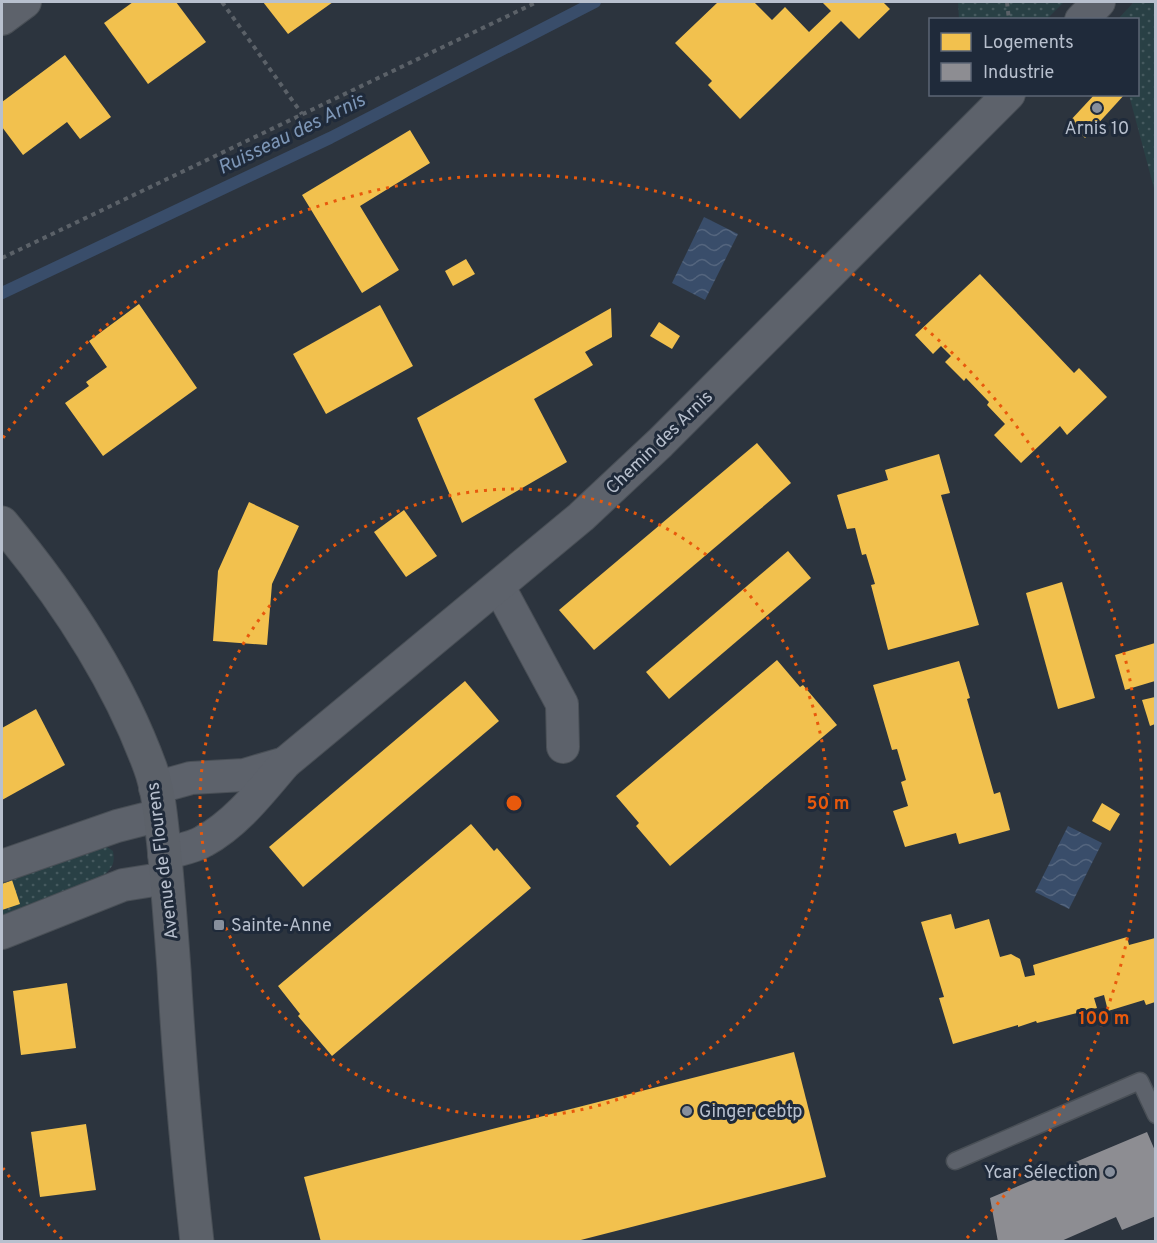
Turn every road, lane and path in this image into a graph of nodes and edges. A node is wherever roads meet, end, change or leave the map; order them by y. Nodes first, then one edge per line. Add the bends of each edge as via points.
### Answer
1 (25, 2) edge
2 (222, 2) edge
3 (537, 2) edge
4 (1007, 2) edge
5 (1098, 2) edge
6 (1009, 18) edge
7 (1083, 18) edge
8 (2, 19) edge
9 (1007, 96) edge
10 (302, 114) junction
11 (2, 258) edge
12 (2, 524) edge
13 (499, 587) junction
14 (563, 747) dead end
15 (285, 763) junction
16 (158, 802) junction
17 (2, 866) edge
18 (166, 866) junction
19 (2, 933) edge
20 (1155, 1115) edge
21 (955, 1161) dead end
22 (197, 1242) edge

1 - 8 street
2 - 10 path
3 - 10 path
4 - 6 path
5 - 7 street
9 - 13 street, Chemin des Arnis via 660,443
10 - 11 path
12 - 16 street, Avenue de Flourens via 73,617 99,659 151,769
13 - 14 street via 562,704
13 - 15 street, Chemin des Arnis
15 - 16 street, Chemin des Arnis via 244,775 191,778
15 - 18 street, Chemin des Arnis via 225,827
16 - 17 street, Chemin des Arnis via 117,826
16 - 18 street, Avenue de Flourens
18 - 19 street, Chemin des Arnis
18 - 22 street, Avenue de Flourens
20 - 21 lane via 1140,1081

